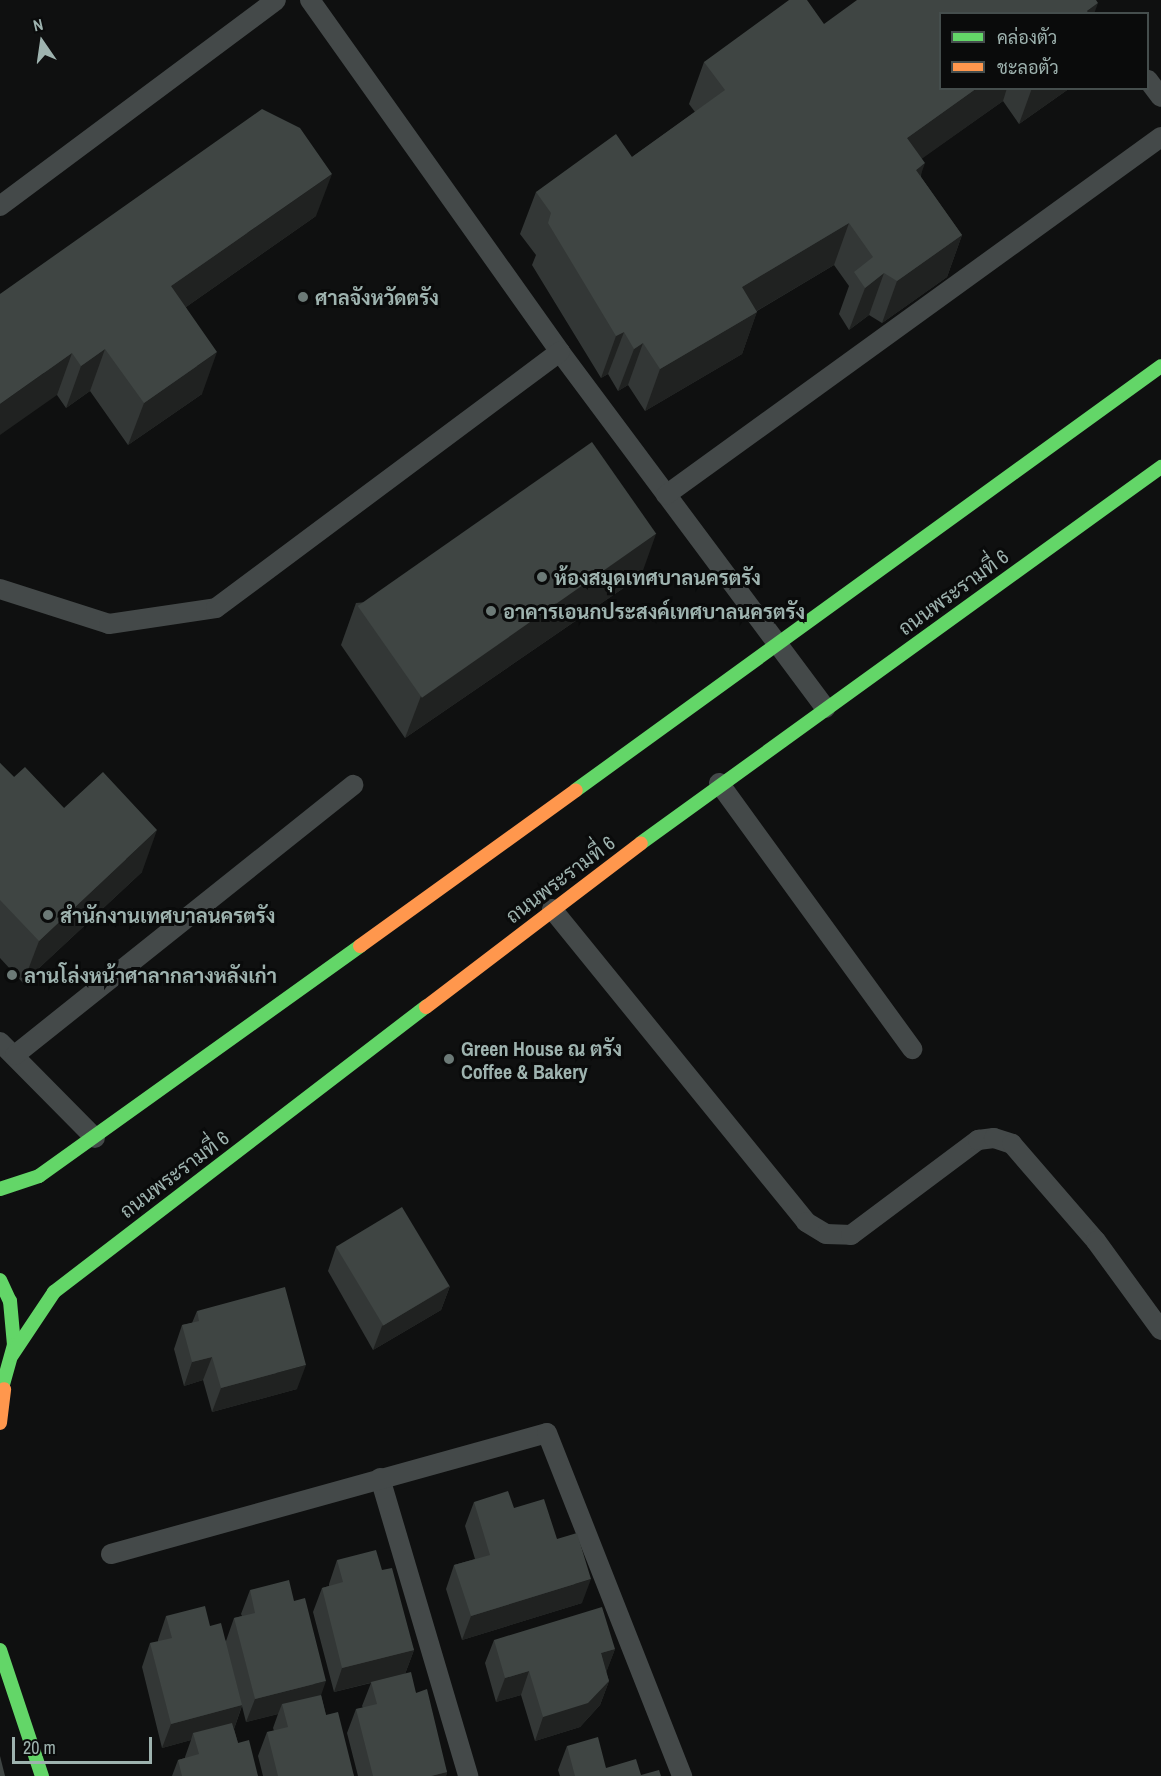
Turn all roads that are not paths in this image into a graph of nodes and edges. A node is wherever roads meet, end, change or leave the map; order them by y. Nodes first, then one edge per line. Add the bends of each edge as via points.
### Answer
1 (276, 0) edge
2 (310, 0) edge
3 (1149, 81) edge
4 (1161, 97) edge
5 (1161, 137) edge
6 (0, 206) edge
7 (560, 352) junction
8 (1161, 366) edge
9 (1161, 467) edge
10 (666, 495) junction
11 (0, 589) edge
12 (776, 645) junction
13 (825, 708) junction
14 (719, 783) junction
15 (354, 785) dead end
16 (552, 909) junction
17 (0, 1042) edge
18 (912, 1049) dead end
19 (15, 1055) junction
20 (95, 1138) junction
21 (0, 1189) edge
22 (0, 1280) edge
23 (1161, 1330) edge
24 (12, 1355) junction
25 (2, 1392) edge
26 (0, 1423) edge
27 (380, 1478) junction
28 (111, 1554) dead end
29 (0, 1650) edge
30 (0, 1704) edge
31 (22, 1713) junction
32 (42, 1776) edge
33 (468, 1776) edge
34 (682, 1776) edge

1 - 6 lane
2 - 7 lane
3 - 4 lane
5 - 10 lane
7 - 10 lane
7 - 11 lane via 216,608 109,624
8 - 12 street
9 - 13 street, ถนนพระรามที่ 6
10 - 12 lane
12 - 13 lane
12 - 20 street
13 - 14 street, ถนนพระรามที่ 6
14 - 16 street, ถนนพระรามที่ 6
14 - 18 lane
15 - 19 lane
16 - 23 lane via 806,1222 826,1234 851,1235 978,1140 994,1138 1012,1144 1096,1241
16 - 24 street, ถนนพระรามที่ 6 via 54,1292
17 - 19 lane
19 - 20 lane
20 - 21 street via 39,1176
22 - 24 street via 10,1301
24 - 25 street
25 - 26 street
27 - 28 lane
27 - 33 lane
27 - 34 lane via 547,1433
29 - 31 street
30 - 31 lane
31 - 32 street

